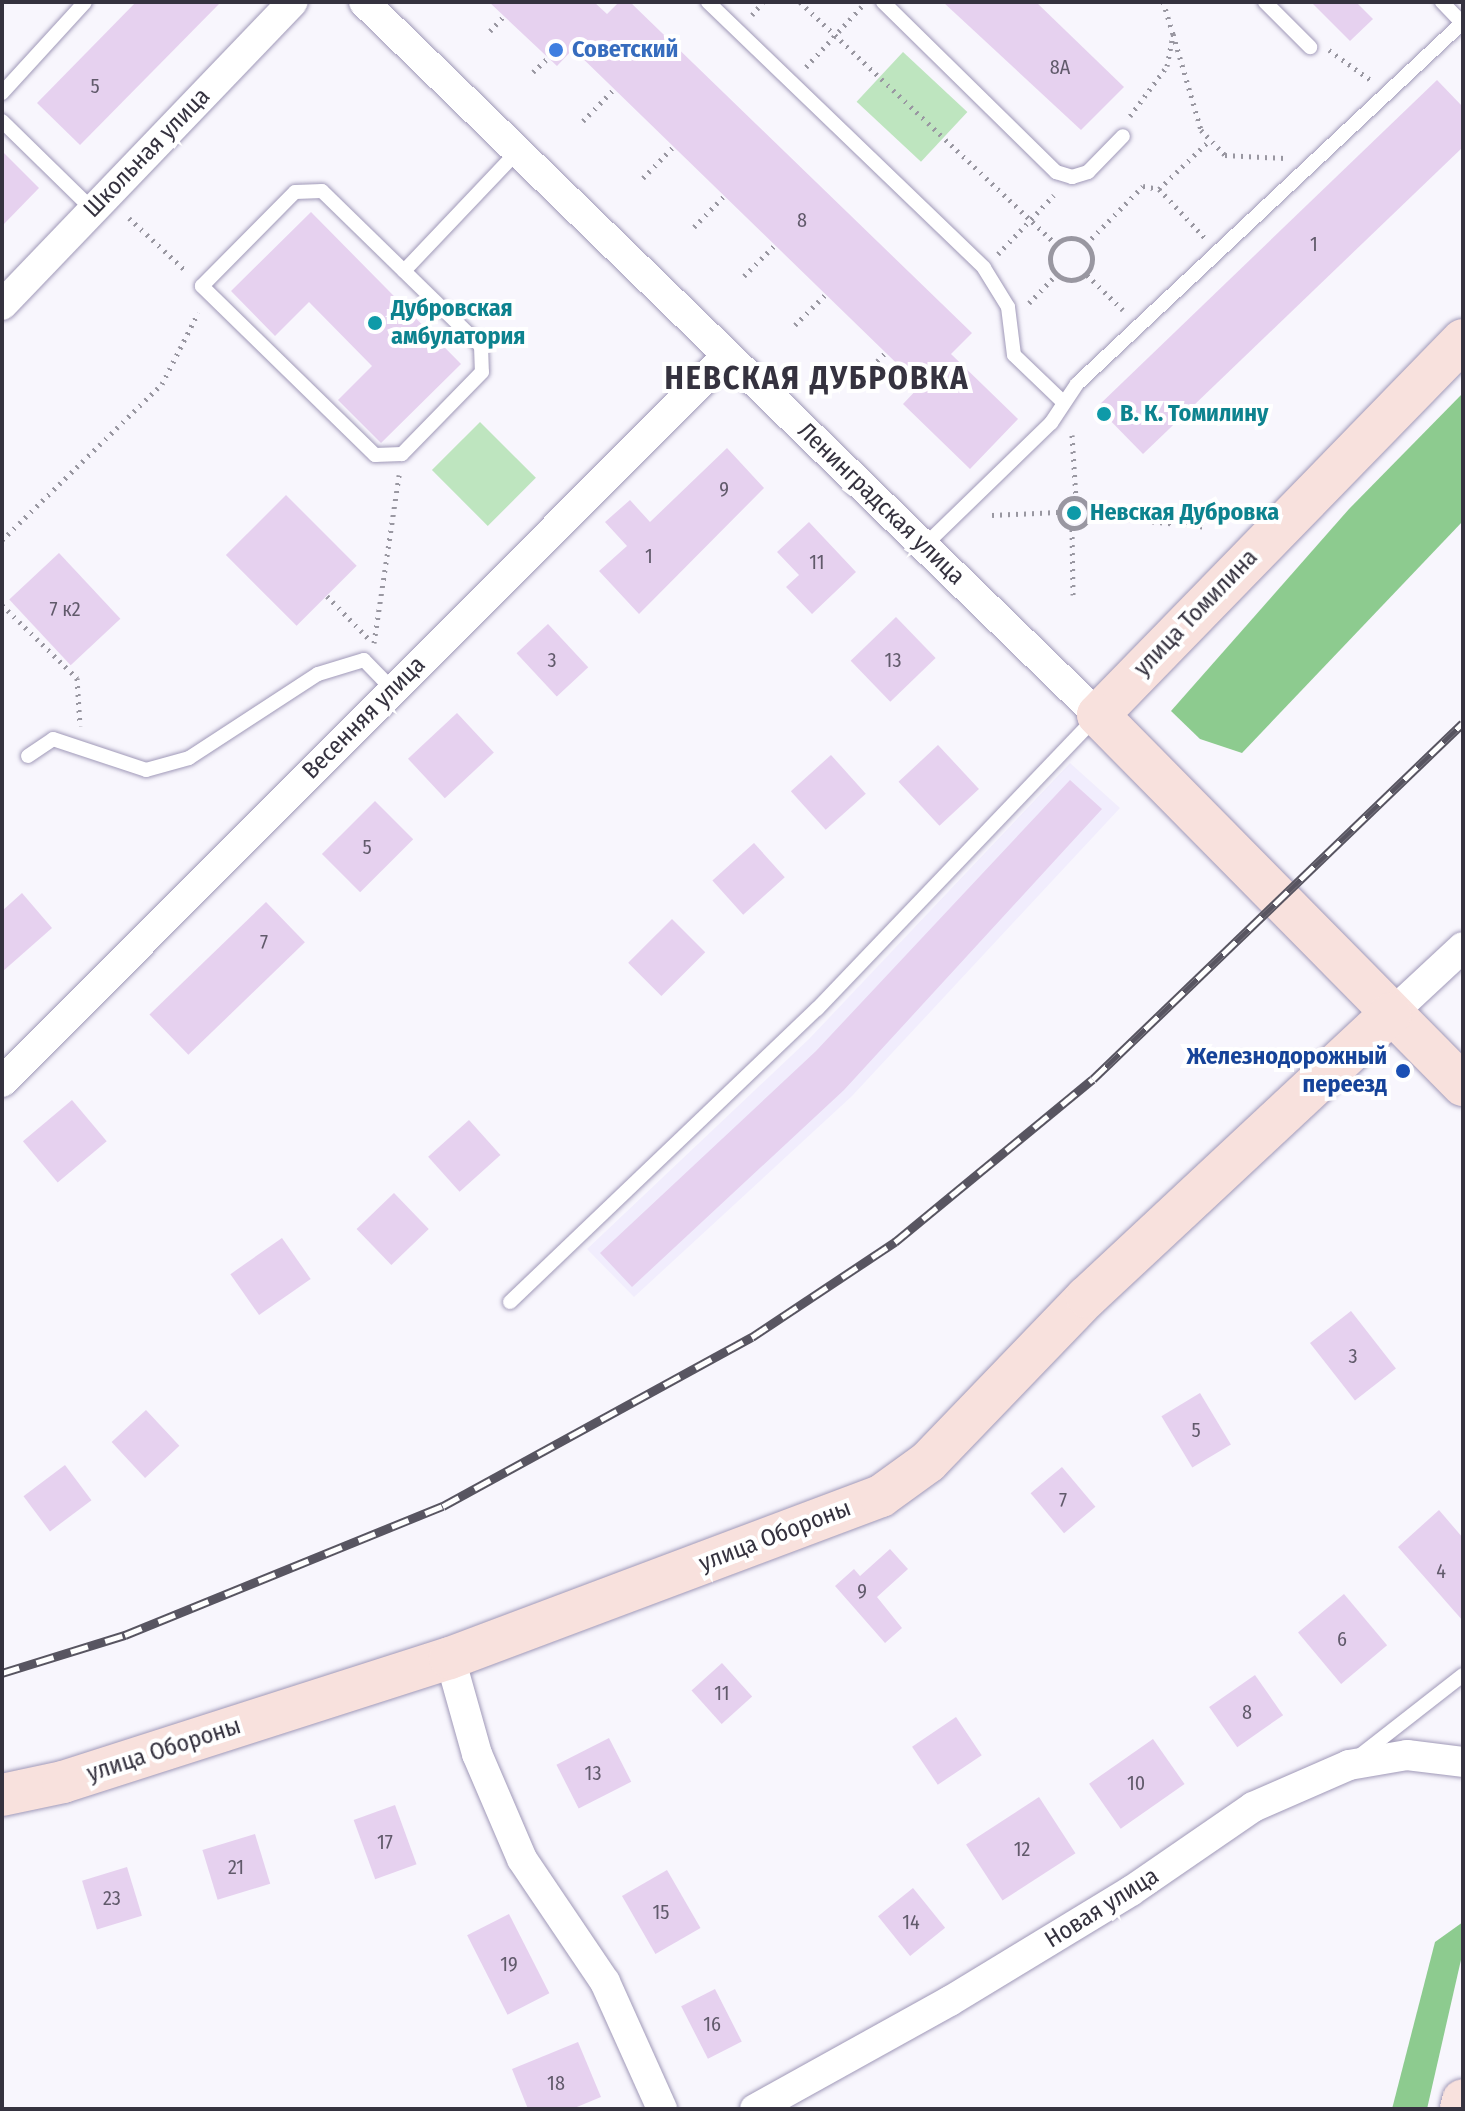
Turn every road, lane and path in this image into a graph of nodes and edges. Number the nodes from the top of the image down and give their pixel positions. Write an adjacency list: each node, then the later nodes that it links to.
1 (85, 2): 21 (lane)
2 (293, 2): 34 (street, Школьная улица)
3 (364, 2): 28 (street, Ленинградская улица)
4 (708, 2): 19 (lane)
5 (800, 2): 15 (path)
6 (866, 2): 15 (path)
7 (883, 2): 30 (lane)
8 (1163, 2): 14 (path)
9 (1265, 2): 16 (lane)
10 (1442, 2): 12 (lane)
11 (504, 16): 13 (path)
12 (1463, 24): 22 (lane)
13 (490, 31)
14 (1173, 34): 25 (path); 26 (path)
15 (835, 35): 19 (path); 35 (path)
16 (1310, 47): 22 (path)
17 (548, 58): 18 (path)
18 (533, 72)
19 (792, 82): 41 (lane)
20 (614, 89): 24 (path)
21 (2, 93)
22 (1387, 94): 29 (lane)
23 (2, 121): 34 (lane)
24 (583, 121)
25 (1123, 136): 30 (lane)
26 (1210, 140): 29 (path); 32 (path)
27 (674, 146): 31 (path)
28 (518, 151): 42 (lane); 54 (street, Ленинградская улица)
29 (1318, 159): 40 (lane)
30 (1072, 177): 35 (path)
31 (643, 178)
32 (1159, 189): 38 (path); 40 (path)
33 (724, 196): 36 (path)
34 (93, 210): 46 (path); 48 (street, Школьная улица)
35 (1031, 219): 37 (path); 41 (path)
36 (694, 227)
37 (1056, 244): 38 (path); 43 (path)
38 (1086, 244): 44 (path)
39 (775, 245): 45 (path)
40 (1218, 252): 51 (lane)
41 (984, 268): 49 (lane)
42 (404, 271): 46 (lane); 57 (lane)
43 (1056, 275): 44 (path); 49 (path)
44 (1087, 275): 51 (path)
45 (744, 276)
46 (202, 286): 57 (lane); 64 (path)
47 (826, 294): 50 (path)
48 (2, 305)
49 (1010, 323): 56 (lane)
50 (795, 325)
51 (1139, 326): 56 (lane)
52 (1463, 340): 70 (street, улица Томилина)
53 (886, 352): 55 (path)
54 (728, 355): 65 (street, Ленинградская улица); 69 (street, Весенняя улица)
55 (855, 384)
56 (1064, 403): 58 (path); 65 (lane)
57 (402, 454): 68 (path)
58 (1076, 498): 59 (path); 61 (path)
59 (1058, 512): 60 (path); 63 (path)
60 (990, 515)
61 (1089, 515): 62 (path); 63 (path)
62 (1207, 527)
63 (1072, 529): 66 (path)
64 (2, 540)
65 (924, 546): 70 (street, Ленинградская улица)
66 (1073, 595)
67 (2, 605): 71 (path)
68 (374, 644)
69 (393, 690): 71 (lane); 75 (street, Весенняя улица)
70 (1098, 715): 74 (street, Ленинградская улица); 77 (lane)
71 (84, 750): 72 (lane)
72 (28, 756)
73 (1463, 947): 74 (street)
74 (1391, 1014): 76 (street); 78 (street, улица Обороны)
75 (2, 1082)
76 (1463, 1085)
77 (510, 1302)
78 (450, 1658): 82 (street, улица Обороны); 84 (street)
79 (1463, 1675): 81 (lane)
80 (1463, 1762): 81 (street, Новая улица)
81 (1349, 1765): 85 (street, Новая улица)
82 (2, 1795)
83 (1463, 2100): 86 (street)
84 (662, 2109)
85 (755, 2109)
86 (1461, 2109)

